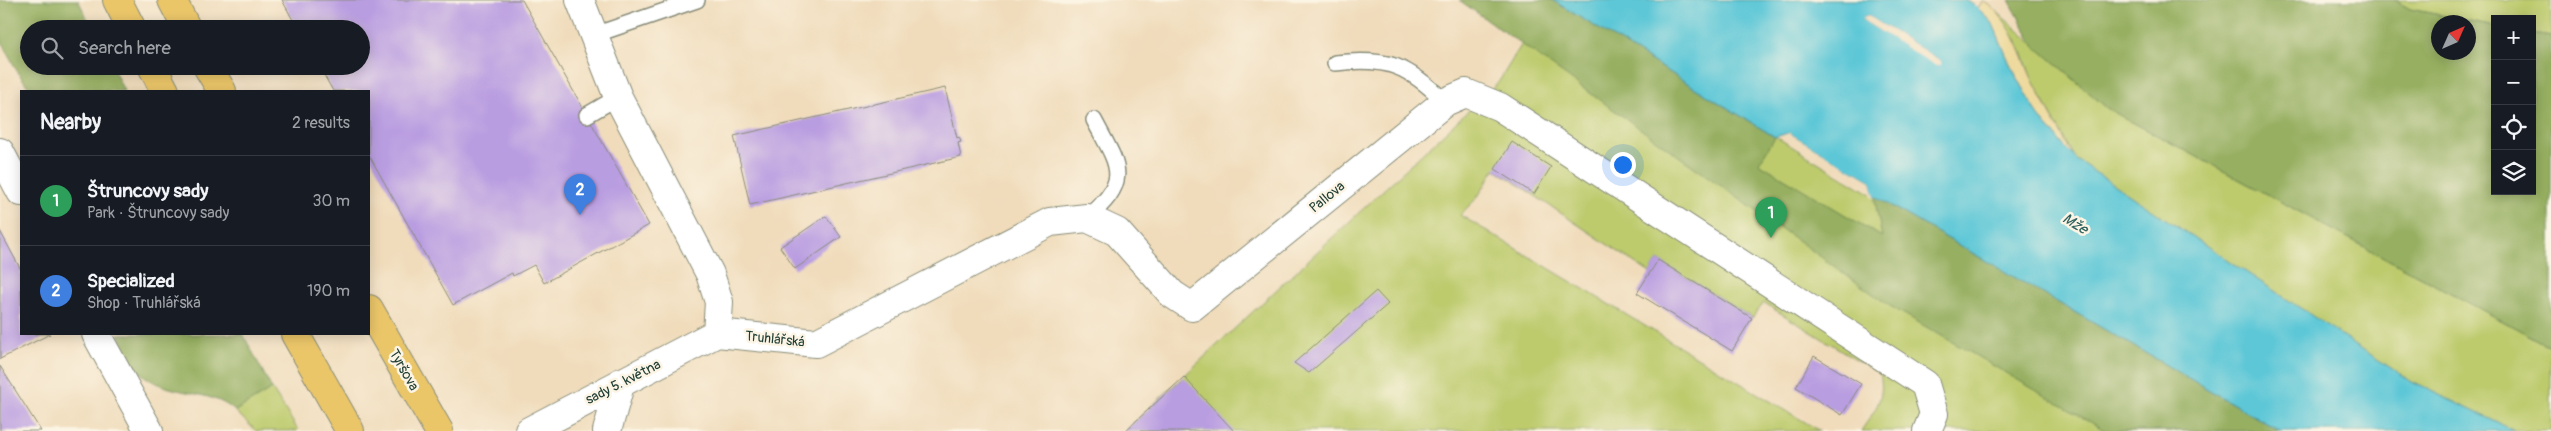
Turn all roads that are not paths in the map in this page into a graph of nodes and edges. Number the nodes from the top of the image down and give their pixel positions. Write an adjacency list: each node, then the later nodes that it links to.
1 (117, 0): 5 (main road)
2 (172, 0): 6 (main road)
3 (580, 0): 7 (street)
4 (697, 0): 7 (lane)
5 (127, 20)
6 (182, 20)
7 (594, 35): 13 (street)
8 (1335, 62): 14 (lane)
9 (157, 75): 11 (main road)
10 (212, 75): 12 (main road)
11 (164, 90)
12 (221, 90)
13 (618, 97): 15 (lane); 21 (street)
14 (1456, 98): 19 (street, Pallova); 30 (street)
15 (587, 116)
16 (1094, 120): 19 (lane)
17 (0, 152): 18 (street)
18 (20, 190)
19 (1088, 218): 21 (street, Truhlářská)
20 (370, 311): 27 (main road, Tyršova)
21 (717, 333): 24 (street, sady 5. května)
22 (97, 335): 25 (street)
23 (296, 335): 26 (main road)
24 (621, 382): 28 (street, sady 5. května); 29 (street)
25 (149, 431)
26 (350, 431)
27 (439, 431)
28 (529, 431)
29 (607, 431)
30 (1927, 431)

